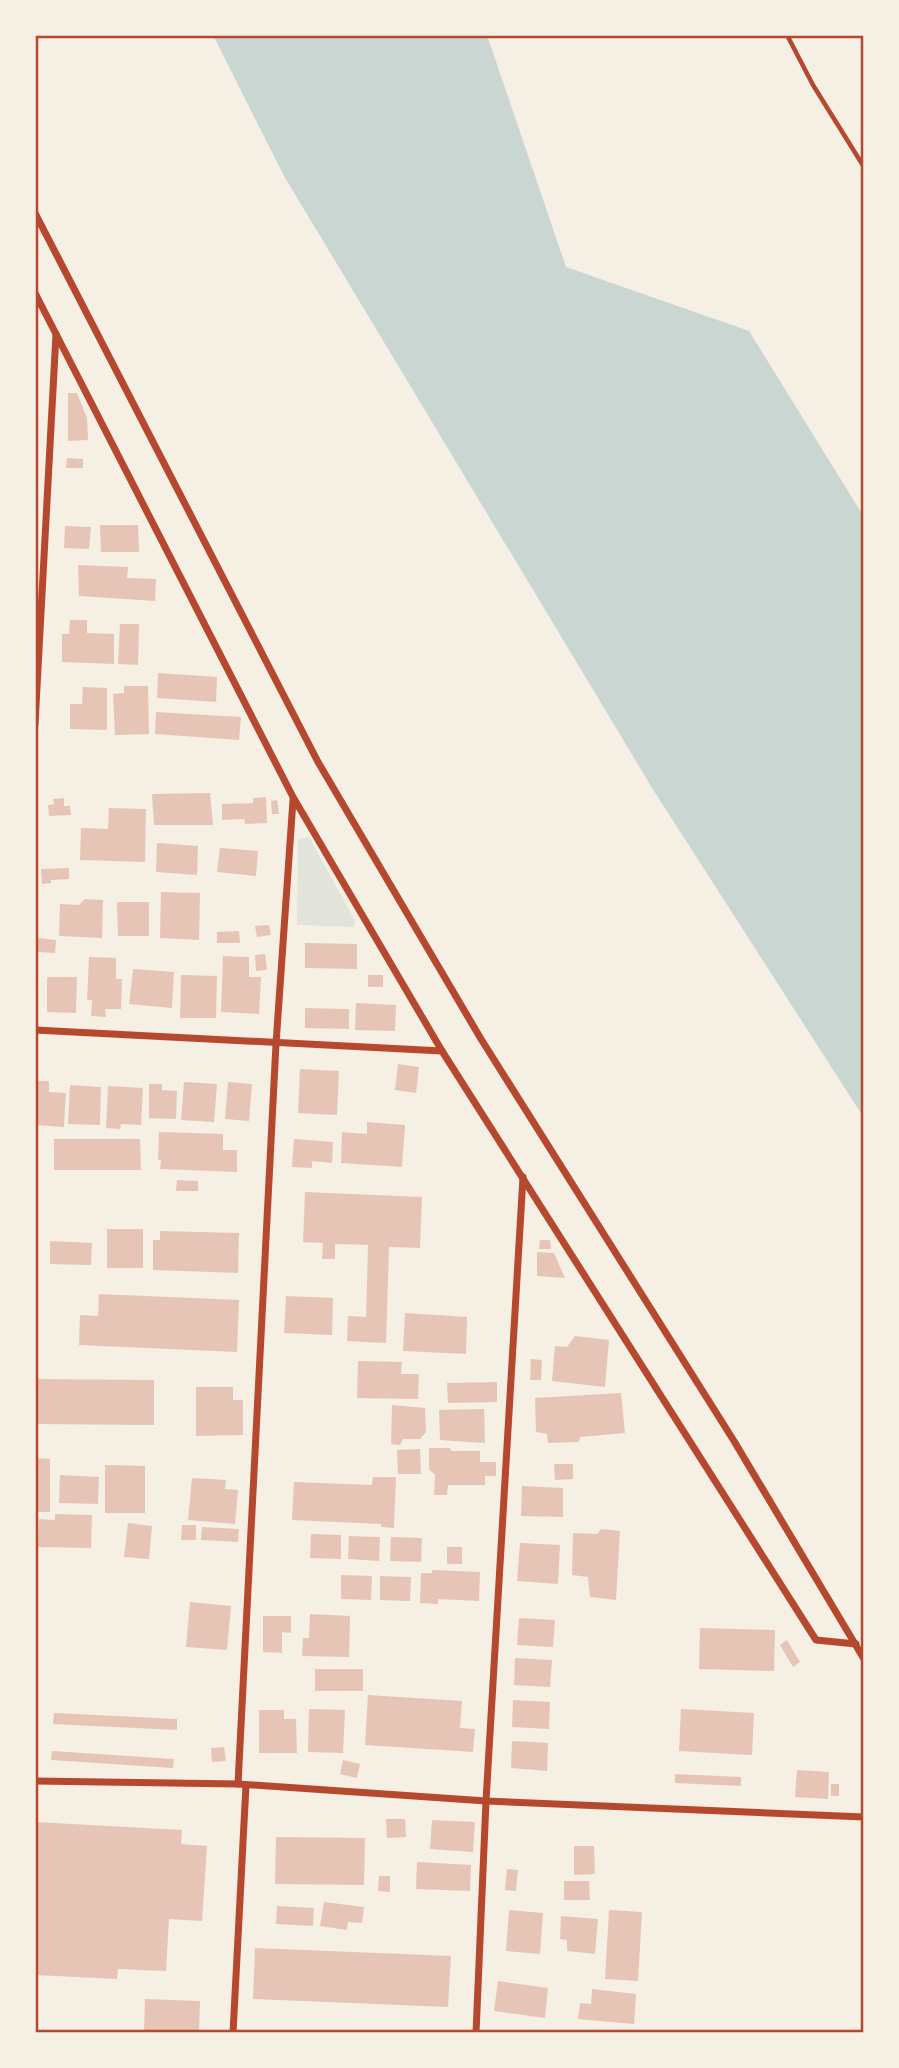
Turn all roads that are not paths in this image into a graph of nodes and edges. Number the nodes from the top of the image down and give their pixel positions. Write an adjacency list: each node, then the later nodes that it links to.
1 (35, 213): 10 (street)
2 (35, 293): 3 (street)
3 (56, 333): 4 (street); 5 (street)
4 (35, 724)
5 (293, 797): 7 (street); 8 (street)
6 (35, 1031): 7 (street)
7 (276, 1044): 8 (street); 13 (street)
8 (442, 1051): 9 (street)
9 (523, 1177): 10 (street); 14 (street)
10 (856, 1644): 11 (street)
11 (864, 1659)
12 (35, 1781): 13 (street)
13 (242, 1785): 14 (street); 16 (street)
14 (486, 1801): 15 (street); 17 (street)
15 (864, 1817)
16 (233, 2033)
17 (476, 2033)

